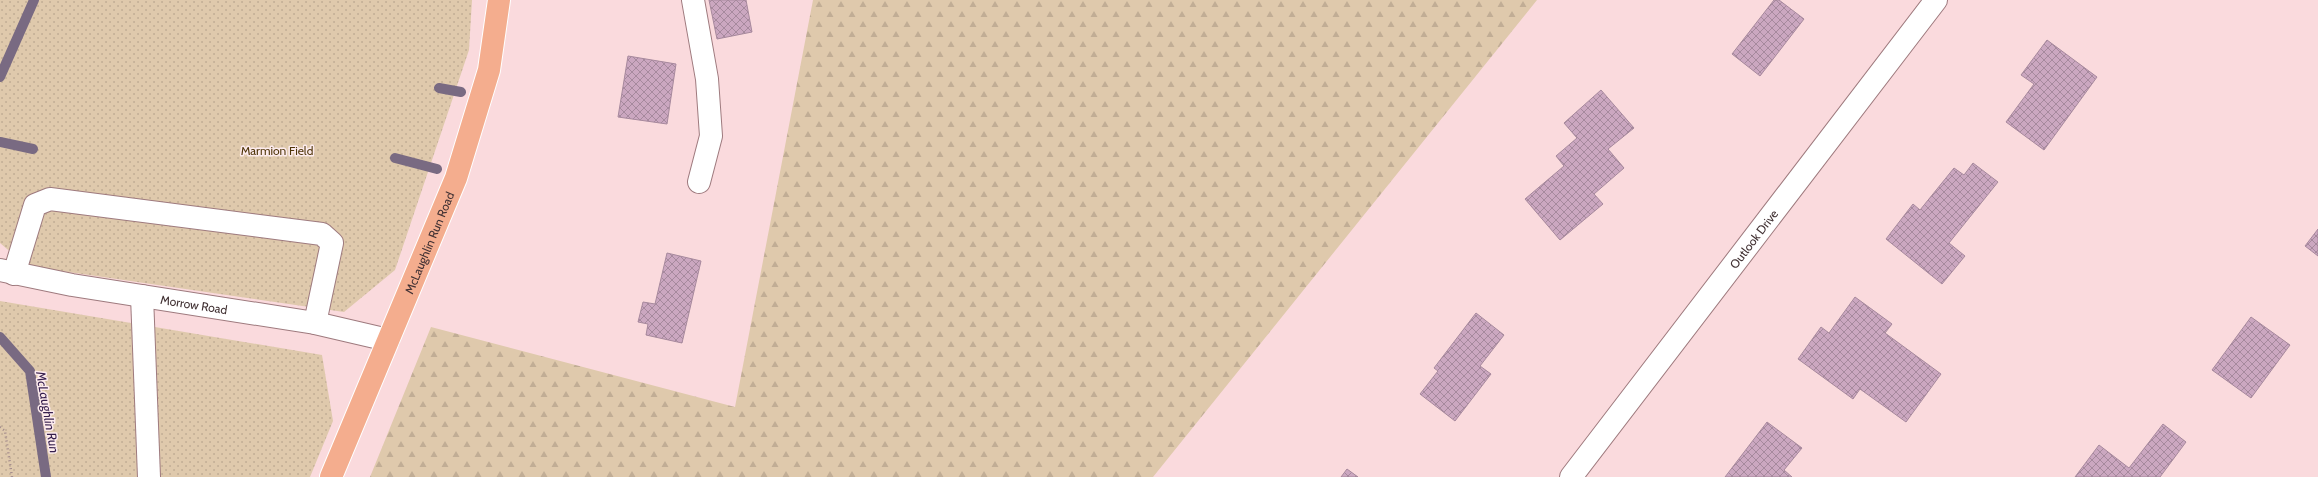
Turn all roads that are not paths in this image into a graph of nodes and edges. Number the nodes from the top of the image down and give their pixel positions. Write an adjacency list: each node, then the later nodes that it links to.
1 (499, 0): 8 (main road, McLaughlin Run Road)
2 (693, 0): 4 (street)
3 (1936, 0): 11 (street, Outlook Drive)
4 (699, 182)
5 (7, 272): 6 (street, Morrow Road); 7 (street)
6 (142, 296): 7 (street, Morrow Road); 9 (street)
7 (315, 323): 8 (street, Morrow Road)
8 (388, 340): 10 (main road, McLaughlin Run Road)
9 (148, 477)
10 (331, 477)
11 (1570, 477)

